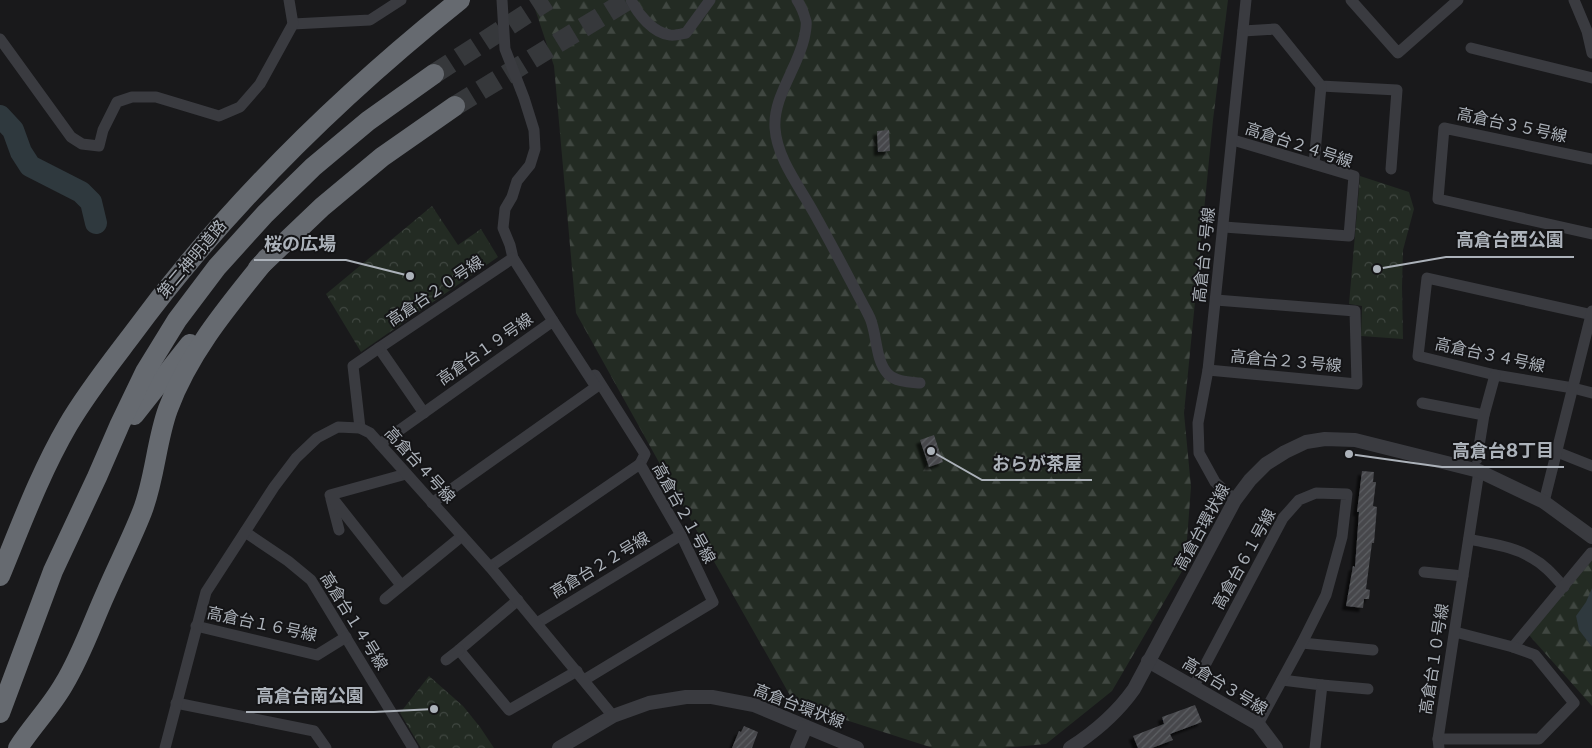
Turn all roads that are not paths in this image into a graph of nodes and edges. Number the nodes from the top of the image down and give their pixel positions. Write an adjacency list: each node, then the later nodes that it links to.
1 (289, 0): 12 (street)
2 (401, 0): 12 (street)
3 (460, 0): 66 (highway, 第二神明道路)
4 (502, 0): 29 (street)
5 (631, 0): 6 (street)
6 (710, 0)
7 (797, 0): 39 (street)
8 (1246, 0): 14 (street, 高倉台５号線)
9 (1351, 0): 10 (street)
10 (1458, 0)
11 (1574, 0): 13 (street)
12 (293, 24): 15 (street)
13 (1589, 30): 17 (street)
14 (1243, 31): 20 (street); 22 (street, 高倉台５号線)
15 (0, 39)
16 (1471, 48): 19 (street)
17 (1592, 54)
18 (434, 74): 52 (highway, 第二神明道路)
19 (1592, 78)
20 (1321, 86): 24 (street); 25 (street)
21 (455, 106): 28 (highway, 第二神明道路)
22 (1232, 140): 24 (street, 高倉台２４号線); 26 (street, 高倉台５号線)
23 (1592, 158): 27 (street, 高倉台３５号線)
24 (1314, 164): 26 (street, 高倉台２４号線)
25 (1391, 169)
26 (1224, 227): 30 (street, 高倉台５号線)
27 (1592, 234)
28 (267, 258): 52 (highway, 第二神明道路); 93 (highway)
29 (513, 258): 32 (street); 33 (street, 高倉台２０号線)
30 (1216, 300): 37 (street, 高倉台５号線); 37 (street, 高倉台２３号線)
31 (1592, 314): 34 (street, 高倉台３４号線); 40 (street)
32 (553, 321): 36 (street, 高倉台１９号線); 43 (street, 高倉台１９号線)
33 (379, 348): 43 (street, 高倉台２０号線); 45 (street)
34 (1418, 356): 35 (street); 38 (street, 高倉台３４号線)
35 (1408, 363)
36 (582, 366): 48 (street); 55 (street, 高倉台１９号線)
37 (1208, 370): 54 (street, 高倉台５号線)
38 (1495, 376): 40 (street, 高倉台３４号線); 44 (street, 高倉台１０号線)
39 (920, 383)
40 (1573, 388): 41 (street, 高倉台３４号線); 47 (street)
41 (1592, 393)
42 (1422, 403): 44 (street)
43 (424, 413): 46 (street, 高倉台１９号線)
44 (1484, 415): 49 (street, 高倉台１０号線)
45 (360, 428): 46 (street, 高倉台４号線); 58 (street, 高倉台４号線)
46 (380, 444): 51 (street, 高倉台４号線)
47 (1557, 452): 50 (street); 56 (street)
48 (640, 464): 59 (street, 高倉台２１号線); 64 (street, 高倉台２１号線)
49 (1478, 465): 54 (street, 高倉台環状線); 56 (street, 高倉台環状線); 62 (street, 高倉台１０号線)
50 (1592, 466)
51 (406, 474): 53 (street); 55 (street, 高倉台４号線)
52 (97, 477): 88 (highway, 第二神明道路)
53 (330, 495): 57 (street); 68 (street)
54 (1235, 500): 81 (street, 高倉台環状線)
55 (432, 502): 60 (street, 高倉台４号線)
56 (1544, 502): 61 (street, 高倉台環状線)
57 (339, 530)
58 (245, 532): 73 (street, 高倉台４号線); 75 (street, 高倉台１４号線)
59 (681, 535): 72 (street, 高倉台２２号線); 82 (street, 高倉台２１号線)
60 (462, 536): 64 (street, 高倉台４号線); 68 (street)
61 (1592, 537)
62 (1469, 539): 67 (street, 高倉台１０号線); 69 (street)
63 (1591, 553): 69 (street)
64 (490, 567): 71 (street, 高倉台４号線)
65 (1424, 572): 67 (street)
66 (0, 576)
67 (1463, 576): 74 (street, 高倉台１０号線)
68 (401, 586): 70 (street)
69 (1564, 587): 77 (street)
70 (385, 599)
71 (518, 600): 72 (street, 高倉台４号線); 78 (street)
72 (537, 623): 82 (street, 高倉台４号線)
73 (196, 626): 75 (street, 高倉台１６号線); 87 (street, 高倉台４号線)
74 (1454, 632): 77 (street); 92 (street, 高倉台１０号線)
75 (346, 638): 96 (street, 高倉台１４号線)
76 (1302, 643): 79 (street); 83 (street, 高倉台６１号線); 85 (street, 高倉台６１号線)
77 (1513, 647): 92 (street)
78 (459, 650): 80 (street); 82 (street)
79 (1373, 650)
80 (446, 660)
81 (1148, 661): 85 (street, 高倉台３号線); 100 (street, 高倉台環状線)
82 (580, 675): 89 (street, 高倉台４号線)
83 (1282, 680): 84 (street); 90 (street, 高倉台６１号線)
84 (1322, 685): 86 (street); 102 (street)
85 (1194, 686): 90 (street, 高倉台３号線)
86 (1368, 689)
87 (176, 703): 94 (street, 高倉台４号線); 95 (street)
88 (0, 713)
89 (613, 716): 91 (street, 高倉台環状線); 97 (street, 高倉台環状線)
90 (1258, 724): 101 (street, 高倉台３号線)
91 (806, 727): 98 (street); 99 (street, 高倉台環状線)
92 (1439, 743)
93 (18, 748)
94 (165, 748)
95 (326, 748)
96 (413, 748)
97 (559, 748)
98 (797, 748)
99 (857, 748)
100 (1070, 748)
101 (1276, 748)
102 (1316, 748)

